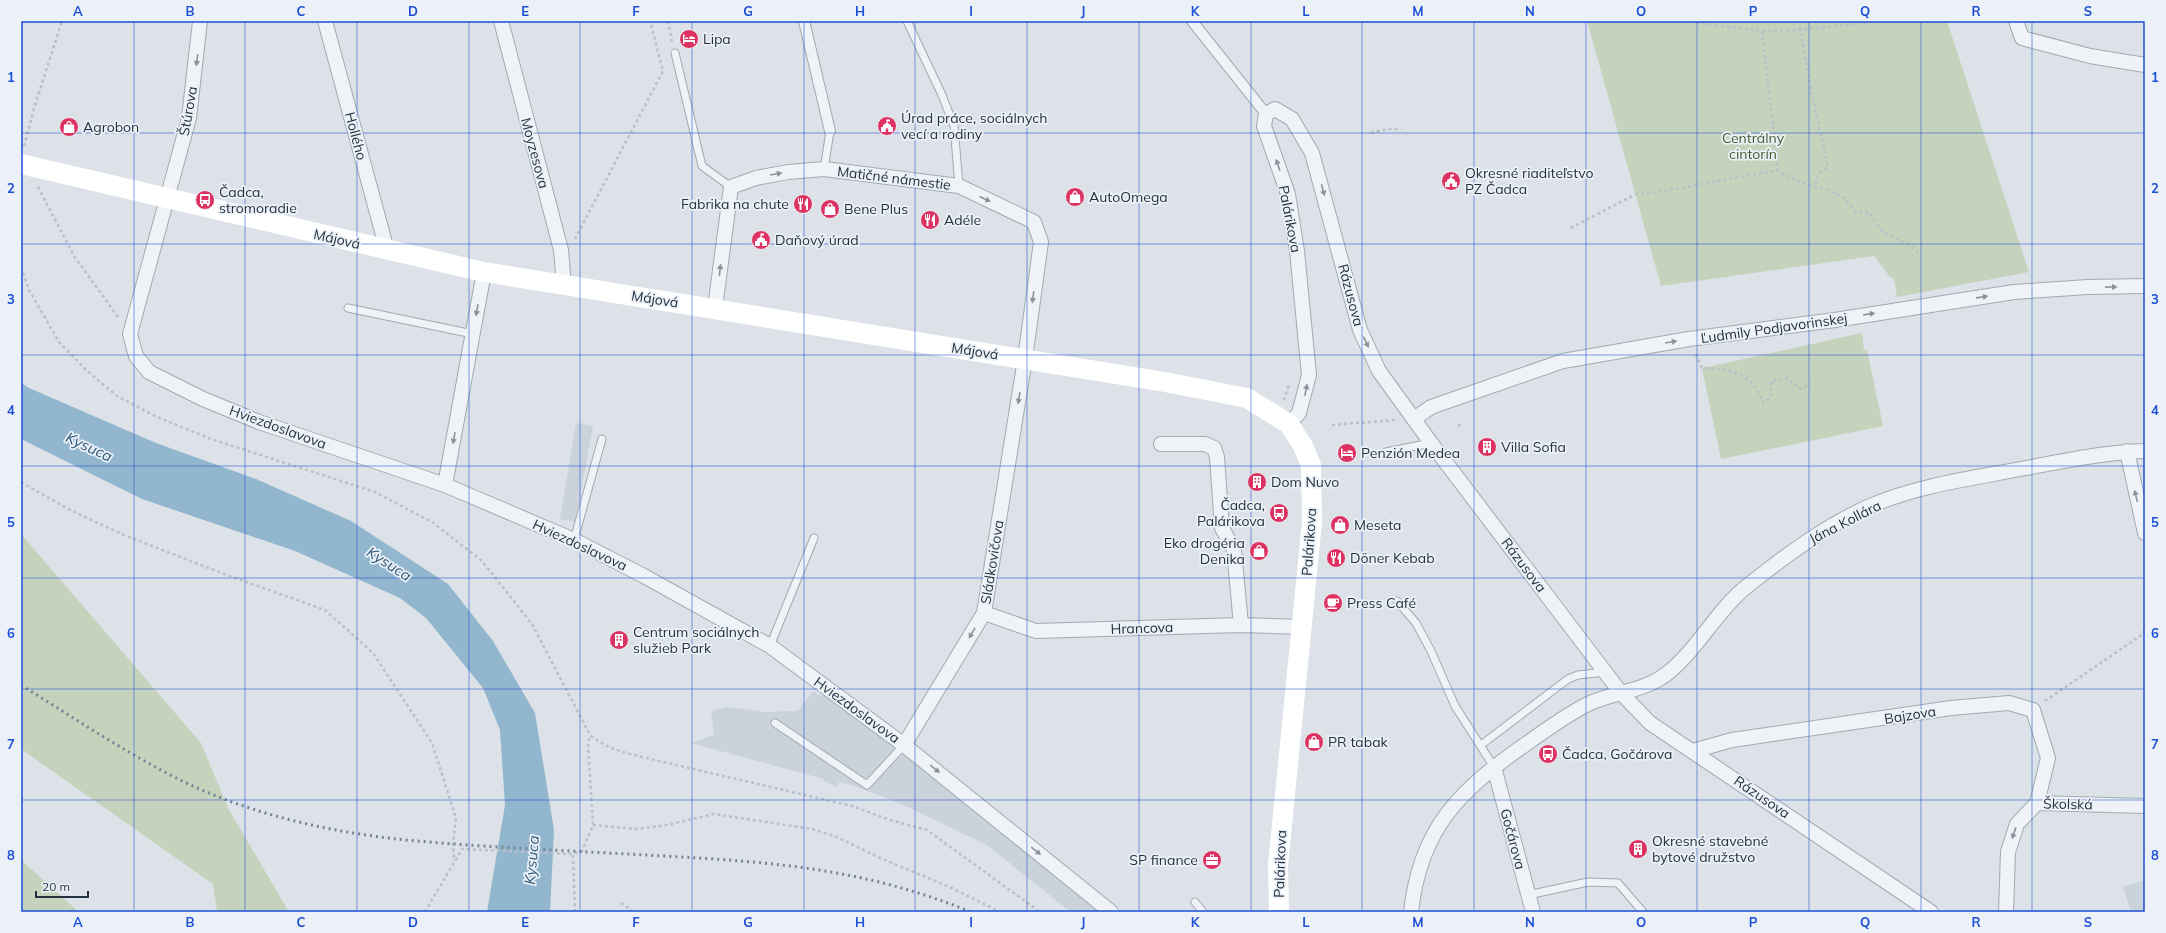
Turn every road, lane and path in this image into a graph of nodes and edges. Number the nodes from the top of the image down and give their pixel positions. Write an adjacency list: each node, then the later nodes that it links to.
1 (62, 21): 22 (path)
2 (200, 21): 29 (street, Štúrova, one-way to 29)
3 (325, 21): 32 (street, Hollého)
4 (501, 21): 36 (street, Moyzesova)
5 (650, 21): 31 (path)
6 (668, 21): 16 (path)
7 (804, 21): 20 (street)
8 (907, 21): 26 (lane)
9 (1192, 21): 18 (street)
10 (1679, 21): 15 (path)
11 (1799, 21): 14 (path)
12 (1881, 21): 14 (path)
13 (2016, 21): 17 (street)
14 (1801, 30): 15 (path); 28 (path)
15 (1762, 31): 24 (path)
16 (675, 52): 27 (lane)
17 (2145, 64)
18 (1266, 114): 45 (street, Rázusova, one-way to 45); 46 (street, Palárikova, one-way to 18)
19 (1402, 129): 21 (path)
20 (830, 131): 23 (lane)
21 (1371, 133)
22 (22, 157): 29 (main road, Májová)
23 (824, 170): 26 (street, Matičné námestie); 27 (street, Matičné námestie, one-way to 23)
24 (1778, 170): 28 (path); 30 (path)
25 (36, 183): 40 (path)
26 (959, 186): 43 (street, Matičné námestie, one-way to 43)
27 (731, 187): 39 (street, one-way to 27)
28 (1814, 187): 33 (path)
29 (167, 199): 32 (main road, Májová); 40 (street)
30 (1571, 228)
31 (575, 240)
32 (387, 250): 35 (main road, Májová)
33 (1920, 255)
34 (21, 267): 71 (path)
35 (484, 272): 36 (main road, Májová); 41 (street, one-way to 41)
36 (564, 285): 39 (main road, Májová)
37 (2145, 286): 42 (street, Ľudmily Podjavorinskej, one-way to 37)
38 (348, 308): 41 (lane)
39 (715, 308): 43 (main road, Májová)
40 (130, 334): 57 (street, Hviezdoslavova)
41 (473, 334): 57 (street, one-way to 57)
42 (1689, 339): 44 (path); 45 (street, Ľudmily Podjavorinskej, one-way to 42)
43 (1025, 359): 46 (main road, Májová); 62 (street, Sládkovičova, one-way to 62)
44 (1811, 384)
45 (1414, 419): 47 (path); 51 (street, Rázusova)
46 (1289, 424): 64 (main road, Palárikova)
47 (1332, 424)
48 (1458, 425): 49 (path)
49 (1463, 426)
50 (602, 439): 60 (lane)
51 (1431, 442): 55 (lane); 67 (street, Rázusova)
52 (1161, 444): 63 (street)
53 (2127, 451): 54 (street, Jána Kollára); 58 (street, one-way to 53); 68 (street, Jána Kollára)
54 (2145, 451)
55 (1386, 452)
56 (21, 482): 80 (path)
57 (445, 485): 60 (street, Hviezdoslavova)
58 (2145, 534)
59 (814, 538): 66 (lane)
60 (574, 540): 66 (street, Hviezdoslavova)
61 (1397, 601): 73 (lane)
62 (984, 613): 63 (street, Hrancova); 72 (street, Sládkovičova, one-way to 72)
63 (1241, 625): 64 (street, Hrancova)
64 (1302, 628): 91 (main road, Palárikova)
65 (2145, 628): 69 (path)
66 (770, 646): 72 (street, Hviezdoslavova)
67 (1605, 672): 68 (street, Rázusova); 73 (lane)
68 (1620, 693): 74 (street, Rázusova); 75 (street, Jána Kollára)
69 (2033, 710): 74 (street, Bajzova); 76 (street)
70 (775, 723): 72 (lane)
71 (590, 735): 78 (path); 88 (path)
72 (904, 745): 89 (street, Hviezdoslavova, one-way to 89)
73 (1481, 745): 75 (lane)
74 (1693, 751): 95 (street, Rázusova)
75 (1494, 767): 81 (street, Gočárova); 92 (street, Jána Kollára)
76 (2037, 802): 77 (street, Školská); 96 (street, Školská, one-way to 96)
77 (2145, 806)
78 (593, 826): 79 (path); 87 (path)
79 (573, 854): 80 (path); 85 (path)
80 (454, 861): 84 (path)
81 (1528, 895): 93 (street, Gočárova); 94 (lane)
82 (1195, 902): 90 (lane)
83 (621, 903): 86 (path)
84 (424, 912)
85 (575, 912)
86 (634, 912)
87 (1000, 912)
88 (1040, 912)
89 (1111, 912)
90 (1202, 912)
91 (1279, 912)
92 (1411, 912)
93 (1533, 912)
94 (1643, 912)
95 (1931, 912)
96 (2006, 912)

